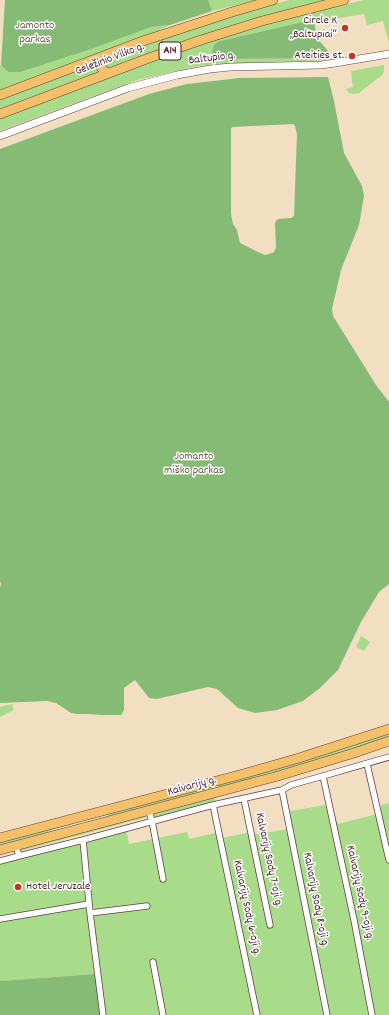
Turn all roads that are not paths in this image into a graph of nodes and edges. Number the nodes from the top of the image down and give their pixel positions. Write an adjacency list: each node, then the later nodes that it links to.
1 (273, 0): 4 (main road, Geležinio Vilko g. / A14)
2 (344, 0): 5 (main road, Geležinio Vilko g. / A14)
3 (389, 54): 8 (street, Baltupio g.)
4 (103, 57): 5 (main road); 6 (main road, Geležinio Vilko g. / A14)
5 (108, 73): 7 (main road, Geležinio Vilko g. / A14)
6 (0, 95)
7 (0, 114)
8 (0, 136)
9 (389, 729): 18 (main road, Kalvarijų g.)
10 (389, 741): 17 (main road, Kalvarijų g.)
11 (389, 757): 12 (street)
12 (367, 764): 13 (street); 26 (street)
13 (323, 776): 14 (street); 39 (street, Kalvarijų Sodų 9-oji g.)
14 (282, 790): 15 (street); 38 (street, Kalvarijų Sodų 8-oji g.)
15 (244, 799): 16 (street); 33 (street, Kalvarijų Sodų 7-oji g.)
16 (213, 805): 19 (street); 37 (street, Kalvarijų Sodų 6-oji g.)
17 (149, 810): 19 (street); 20 (main road, Kalvarijų g.)
18 (104, 811): 20 (main road); 21 (main road, Kalvarijų g.)
19 (152, 821): 22 (street); 28 (street)
20 (107, 822): 23 (main road, Kalvarijų g.)
21 (0, 838)
22 (82, 840): 25 (street); 29 (street)
23 (16, 846): 24 (main road, Kalvarijų g.); 25 (street)
24 (0, 850)
25 (19, 856): 27 (street)
26 (389, 860)
27 (0, 861)
28 (163, 879)
29 (89, 904): 31 (street); 32 (street)
30 (147, 906): 31 (street)
31 (90, 913): 35 (street)
32 (0, 919)
33 (270, 925)
34 (153, 962): 36 (street)
35 (103, 1015)
36 (163, 1015)
37 (257, 1015)
38 (327, 1015)
39 (372, 1015)

